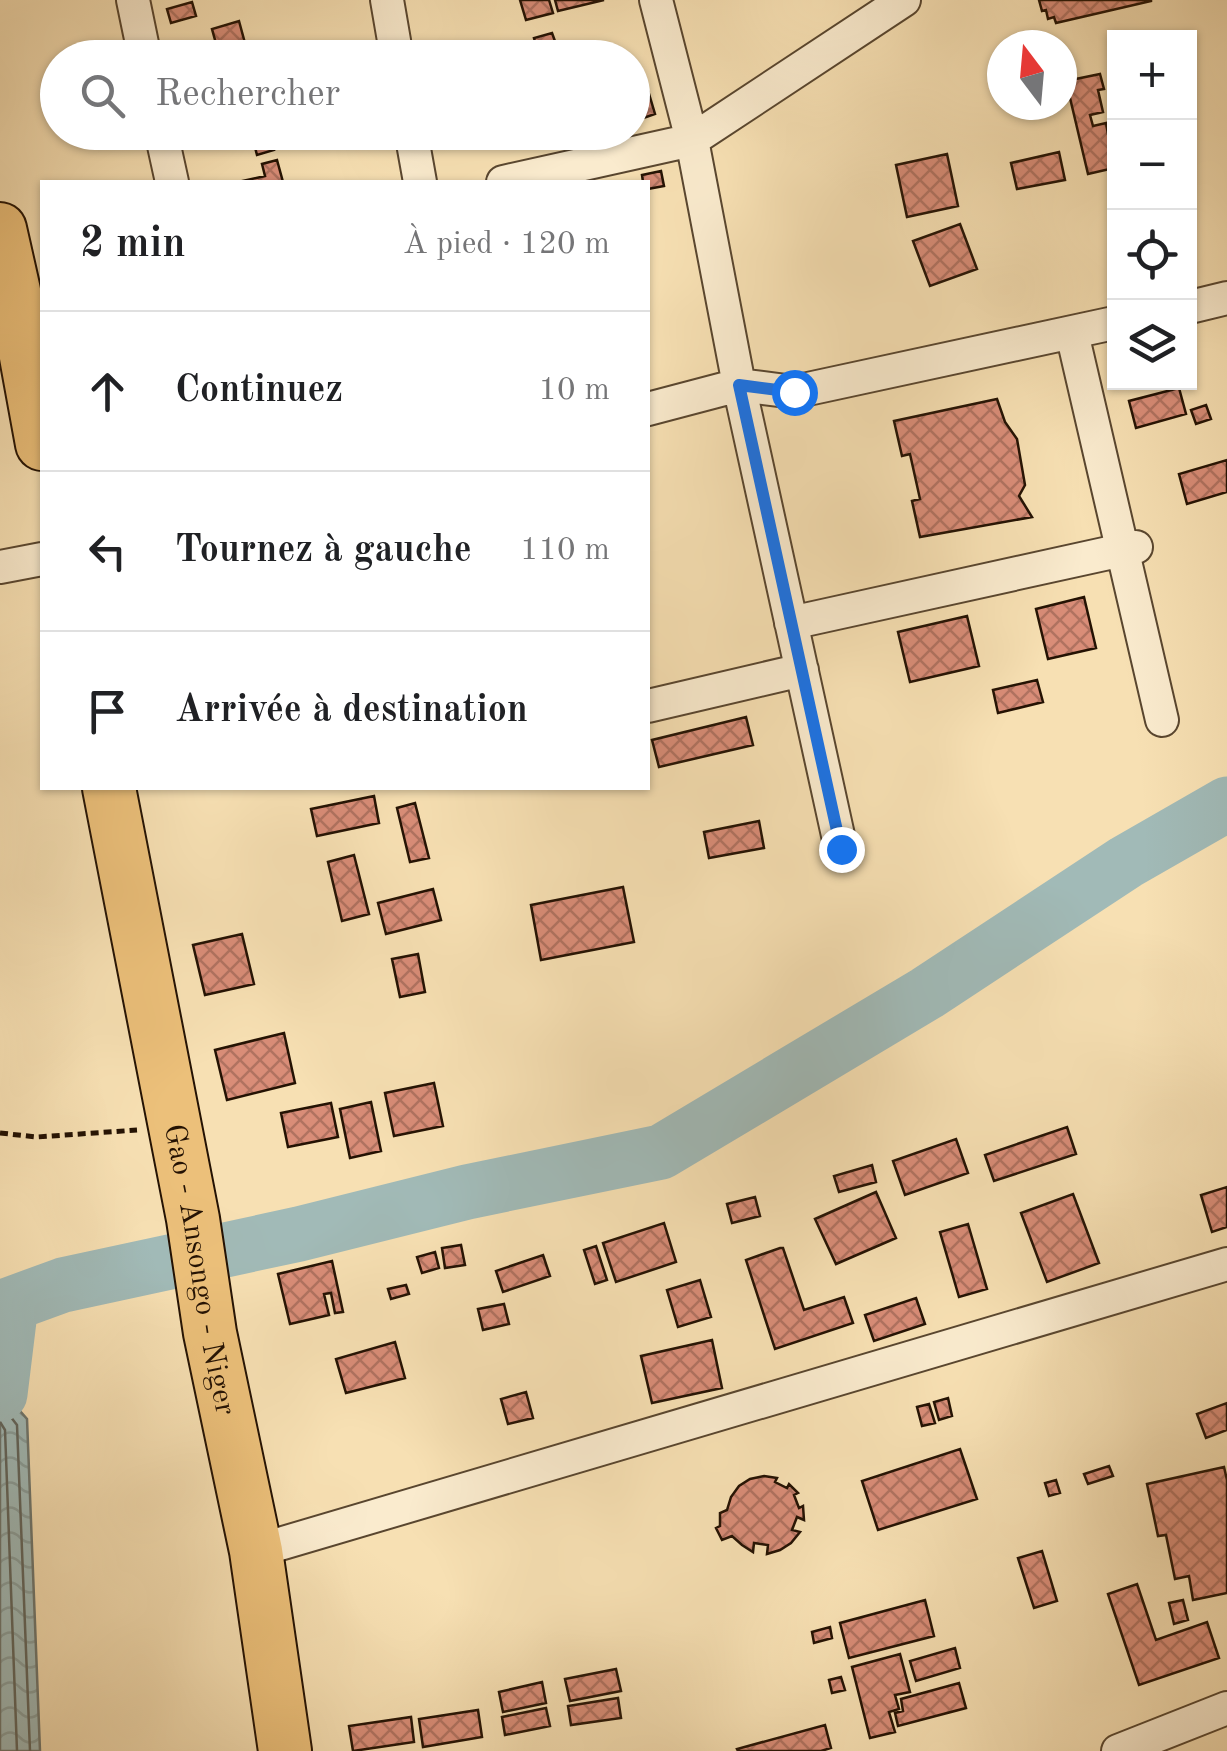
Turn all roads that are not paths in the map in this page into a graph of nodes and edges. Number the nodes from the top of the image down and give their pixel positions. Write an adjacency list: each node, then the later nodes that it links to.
1 (133, 0): 5 (street)
2 (387, 0): 6 (street)
3 (656, 0): 7 (street)
4 (904, 0): 7 (street)
5 (141, 40)
6 (394, 40)
7 (692, 140): 8 (street); 21 (street)
8 (650, 149)
9 (165, 150): 12 (street)
10 (414, 150): 13 (street)
11 (647, 150): 14 (street)
12 (172, 180)
13 (420, 180)
14 (513, 180)
15 (0, 229): 16 (main road)
16 (28, 287): 23 (main road)
17 (1227, 298): 18 (street)
18 (1197, 304)
19 (1107, 324): 20 (street)
20 (1072, 332): 21 (street); 24 (street)
21 (739, 385): 22 (street); 27 (street)
22 (650, 408)
23 (40, 422)
24 (1129, 549): 27 (street); 30 (street)
25 (40, 558): 26 (street)
26 (0, 567)
27 (791, 623): 28 (street)
28 (802, 670): 29 (street); 32 (street)
29 (650, 706)
30 (1162, 720)
31 (108, 790): 34 (main road, Gao - Ansongo - Niger)
32 (841, 849)
33 (1227, 1264): 34 (street)
34 (256, 1552): 36 (main road, Gao - Ansongo - Niger)
35 (1227, 1708): 37 (street)
36 (285, 1751)
37 (1118, 1751)

